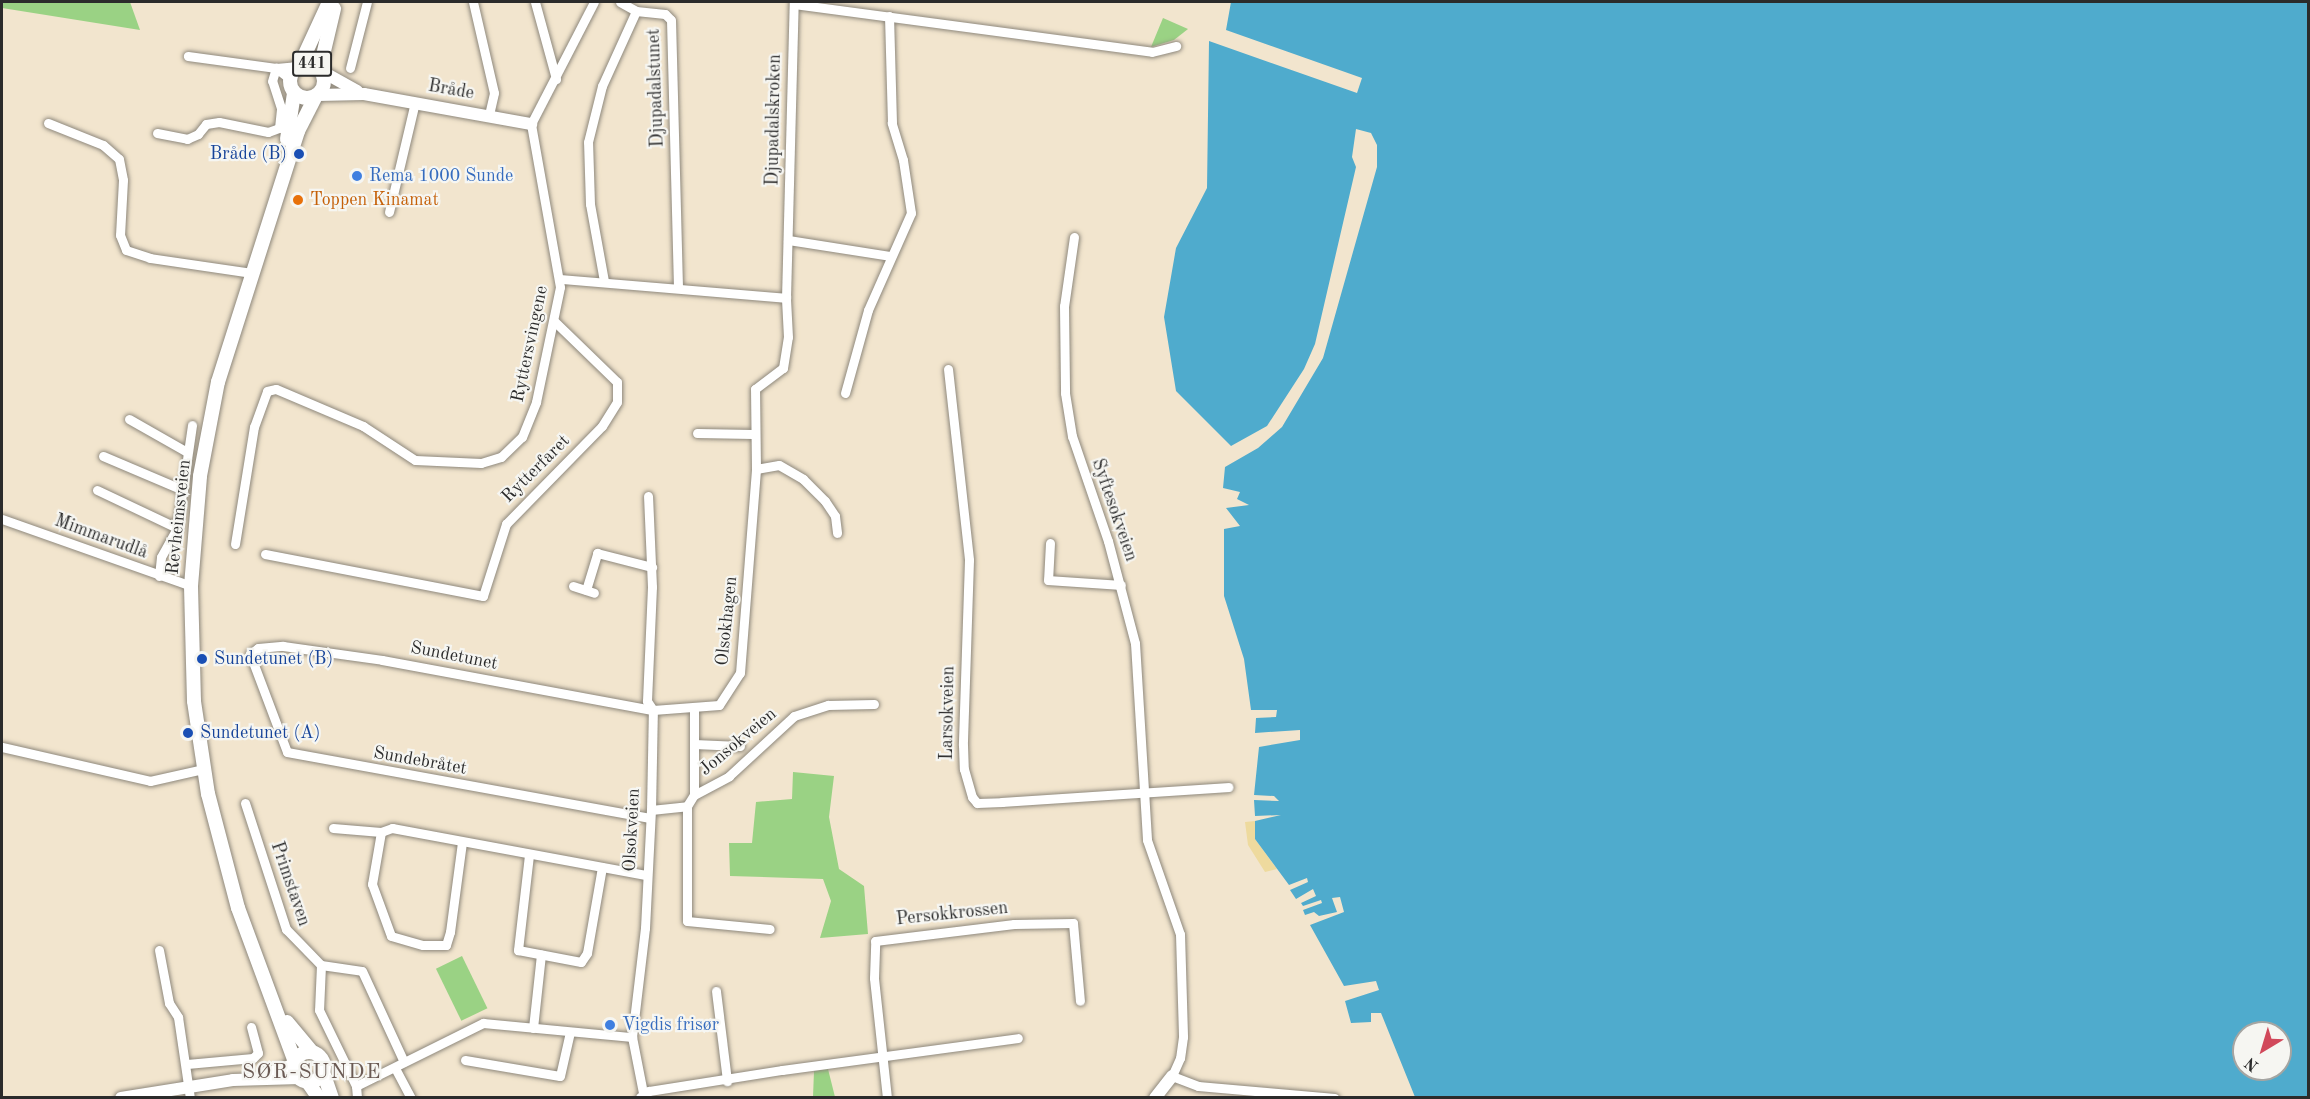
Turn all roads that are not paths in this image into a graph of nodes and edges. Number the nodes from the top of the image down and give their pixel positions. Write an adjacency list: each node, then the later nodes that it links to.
1 (328, 2): 14 (main road, 441)
2 (336, 2): 17 (main road, 441)
3 (367, 2): 16 (street)
4 (473, 2): 23 (street)
5 (535, 2): 18 (street)
6 (594, 2): 18 (street)
7 (620, 2): 10 (street, Djupadalstunet)
8 (794, 3): 9 (street); 29 (street, Djupadalskroken)
9 (844, 5): 11 (street)
10 (636, 11): 33 (street, Djupadalstunet); 34 (street, Djupadalstunet)
11 (889, 16): 12 (street); 30 (street)
12 (1176, 46)
13 (188, 56): 15 (street)
14 (299, 65): 15 (street); 17 (main road, 441); 19 (main road, 441)
15 (276, 68): 19 (street); 26 (street)
16 (350, 68)
17 (321, 70): 20 (street, Bråde); 21 (main road, 441)
18 (556, 78): 25 (street)
19 (292, 86): 21 (main road, 441); 31 (main road, Revheimsveien / 441)
20 (364, 94): 21 (street, Bråde); 22 (street, Bråde)
21 (317, 95): 31 (main road, Revheimsveien / 441)
22 (415, 102): 23 (street, Bråde); 27 (street)
23 (489, 116): 25 (street, Bråde)
24 (48, 123): 31 (street)
25 (531, 124): 32 (street, Ryttersvingene)
26 (157, 133)
27 (389, 212)
28 (1074, 237): 58 (street, Syftesokveien)
29 (788, 240): 30 (street); 35 (street, Djupadalskroken)
30 (890, 256): 38 (street)
31 (252, 268): 59 (main road, Revheimsveien / 441)
32 (561, 279): 33 (street); 36 (street, Ryttersvingene)
33 (604, 281): 34 (street)
34 (678, 288): 35 (street)
35 (786, 298): 39 (street, Djupadalskroken)
36 (554, 321): 54 (street, Ryttersvingene); 55 (street, Rytterfaret)
37 (948, 369): 70 (street, Larsokveien)
38 (845, 393)
39 (753, 402): 43 (street, Olsokhagen)
40 (129, 419): 44 (street)
41 (192, 424): 44 (street, Revheimsveien)
42 (697, 433): 43 (street)
43 (753, 434): 46 (street, Olsokhagen)
44 (187, 452): 48 (street, Revheimsveien)
45 (103, 456): 48 (street)
46 (756, 469): 52 (street); 63 (street, Olsokhagen)
47 (97, 490): 51 (street)
48 (183, 490): 51 (street, Revheimsveien)
49 (648, 496): 56 (street, Olsokveien)
50 (2, 519): 57 (street, Mimmarudlå)
51 (177, 528): 57 (street, Revheimsveien)
52 (837, 533)
53 (1050, 543): 58 (street)
54 (235, 544)
55 (265, 554)
56 (652, 567): 60 (street); 64 (street, Olsokveien)
57 (159, 576): 59 (street, Mimmarudlå)
58 (1121, 585): 70 (street, Syftesokveien)
59 (191, 586): 68 (main road, Revheimsveien / 441)
60 (573, 586)
61 (250, 654): 64 (street, Sundetunet); 74 (street, Sundebråtet)
62 (874, 704): 71 (street, Jonsokveien)
63 (694, 708): 64 (street, Olsokhagen); 65 (street, Jonsokveien)
64 (653, 710): 74 (street, Olsokveien)
65 (694, 744): 66 (street, Jonsokveien); 71 (street, Jonsokveien)
66 (740, 746)
67 (2, 747): 68 (street)
68 (203, 770): 87 (main road, Revheimsveien / 441)
69 (1229, 787): 70 (street, Larsokveien)
70 (1146, 793): 101 (street, Syftesokveien)
71 (694, 795): 73 (street, Jonsokveien)
72 (245, 803): 84 (street, Primstaven)
73 (687, 806): 74 (street); 81 (street)
74 (650, 814): 80 (street, Olsokveien)
75 (333, 828): 76 (street)
76 (381, 832): 77 (street); 77 (street)
77 (462, 842): 78 (street)
78 (529, 855): 79 (street); 83 (street)
79 (602, 867): 80 (street); 83 (street)
80 (646, 875): 91 (street, Olsokveien)
81 (770, 929)
82 (159, 950): 98 (street)
83 (541, 954): 89 (street)
84 (321, 965): 96 (street); 105 (street)
85 (716, 991): 104 (street)
86 (1080, 1001): 94 (street, Persokkrossen)
87 (278, 1010): 93 (main road, Revheimsveien / 441); 97 (main road, Revheimsveien / 441)
88 (251, 1026): 98 (street)
89 (533, 1028): 90 (street); 96 (street)
90 (570, 1032): 91 (street); 95 (street)
91 (632, 1037): 112 (street, Olsokveien)
92 (1018, 1038): 94 (street)
93 (312, 1052): 97 (main road); 100 (main road, 441)
94 (881, 1058): 104 (street, Olsokveien); 118 (street, Persokkrossen)
95 (465, 1060)
96 (404, 1062): 99 (street)
97 (295, 1063): 102 (street); 103 (main road, 441)
98 (187, 1064): 107 (street)
99 (395, 1068): 105 (street); 117 (street)
100 (323, 1072): 103 (main road); 115 (main road, 441)
101 (1172, 1076): 106 (street); 119 (street)
102 (258, 1078): 103 (street); 107 (street)
103 (303, 1080): 114 (main road, 441)
104 (727, 1081): 112 (street, Olsokveien)
105 (356, 1086): 116 (street)
106 (1198, 1086): 109 (street); 120 (street)
107 (190, 1091): 108 (street)
108 (170, 1093): 113 (street)
109 (1248, 1093): 110 (street)
110 (1299, 1095): 111 (street)
111 (1331, 1096)
112 (642, 1097)
113 (121, 1098)
114 (319, 1098)
115 (332, 1098)
116 (357, 1098)
117 (411, 1098)
118 (887, 1098)
119 (1155, 1098)
120 (1198, 1098)

